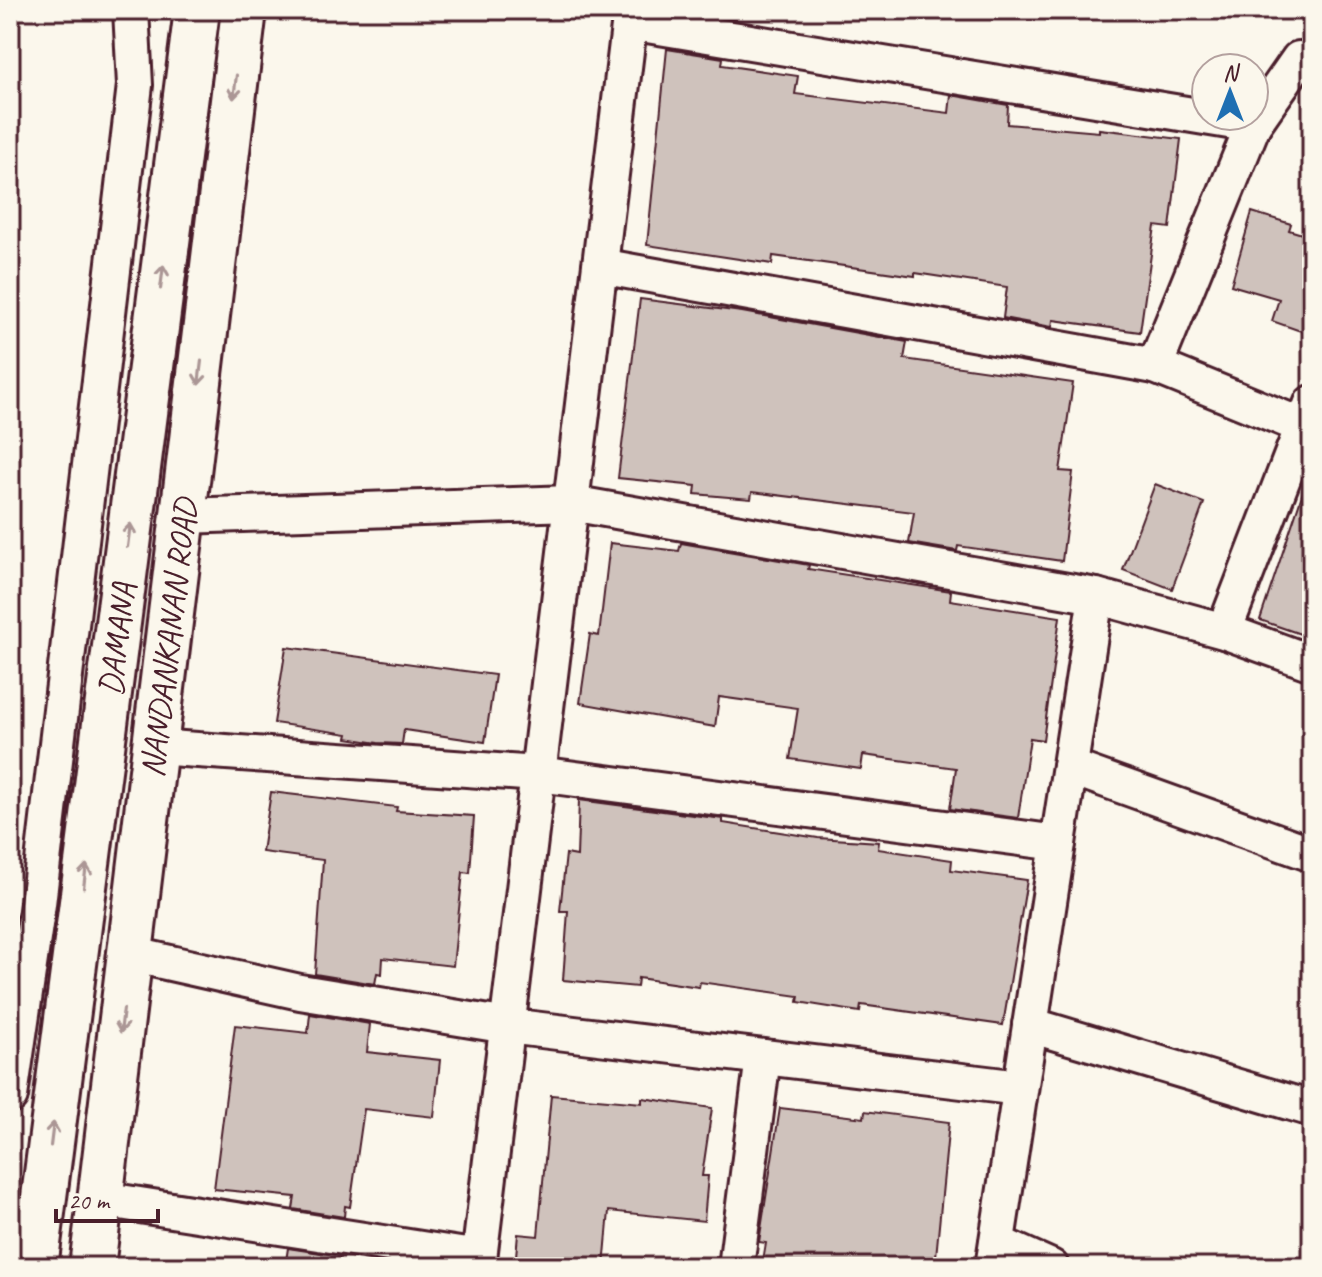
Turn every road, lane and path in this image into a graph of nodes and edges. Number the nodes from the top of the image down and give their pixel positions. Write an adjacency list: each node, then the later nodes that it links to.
1 (131, 10): 29 (street)
2 (175, 10): 7 (main road)
3 (197, 10): 7 (main road, DAMANA)
4 (244, 10): 15 (main road, NANDANKANAN ROAD, one-way to 15)
5 (630, 16): 9 (street); 11 (street)
6 (1312, 64): 8 (street)
7 (188, 79): 33 (main road, DAMANA, one-way to 7)
8 (1270, 101)
9 (1190, 114)
10 (1250, 132): 12 (street)
11 (600, 266): 12 (street); 14 (street)
12 (1155, 366): 13 (street)
13 (1309, 420): 17 (street)
14 (571, 503): 15 (street); 16 (street); 21 (street)
15 (183, 516): 19 (main road, NANDANKANAN ROAD)
16 (1096, 596): 17 (street); 20 (street)
17 (1224, 631): 18 (street)
18 (1312, 663)
19 (155, 747): 21 (street); 24 (main road, NANDANKANAN ROAD)
20 (1070, 767): 22 (street); 23 (street)
21 (538, 774): 22 (street); 26 (street)
22 (1058, 843): 25 (street)
23 (1312, 854)
24 (130, 954): 26 (street); 31 (main road, NANDANKANAN ROAD, one-way to 31)
25 (1030, 1025): 28 (street); 30 (street)
26 (508, 1026): 27 (street); 34 (street)
27 (763, 1057): 28 (street); 36 (street)
28 (1020, 1088): 32 (street)
29 (10, 1096)
30 (1312, 1109)
31 (101, 1199): 34 (street); 35 (main road, NANDANKANAN ROAD)
32 (995, 1255): 37 (street)
33 (27, 1260)
34 (479, 1262)
35 (92, 1267)
36 (736, 1267)
37 (1051, 1267)

